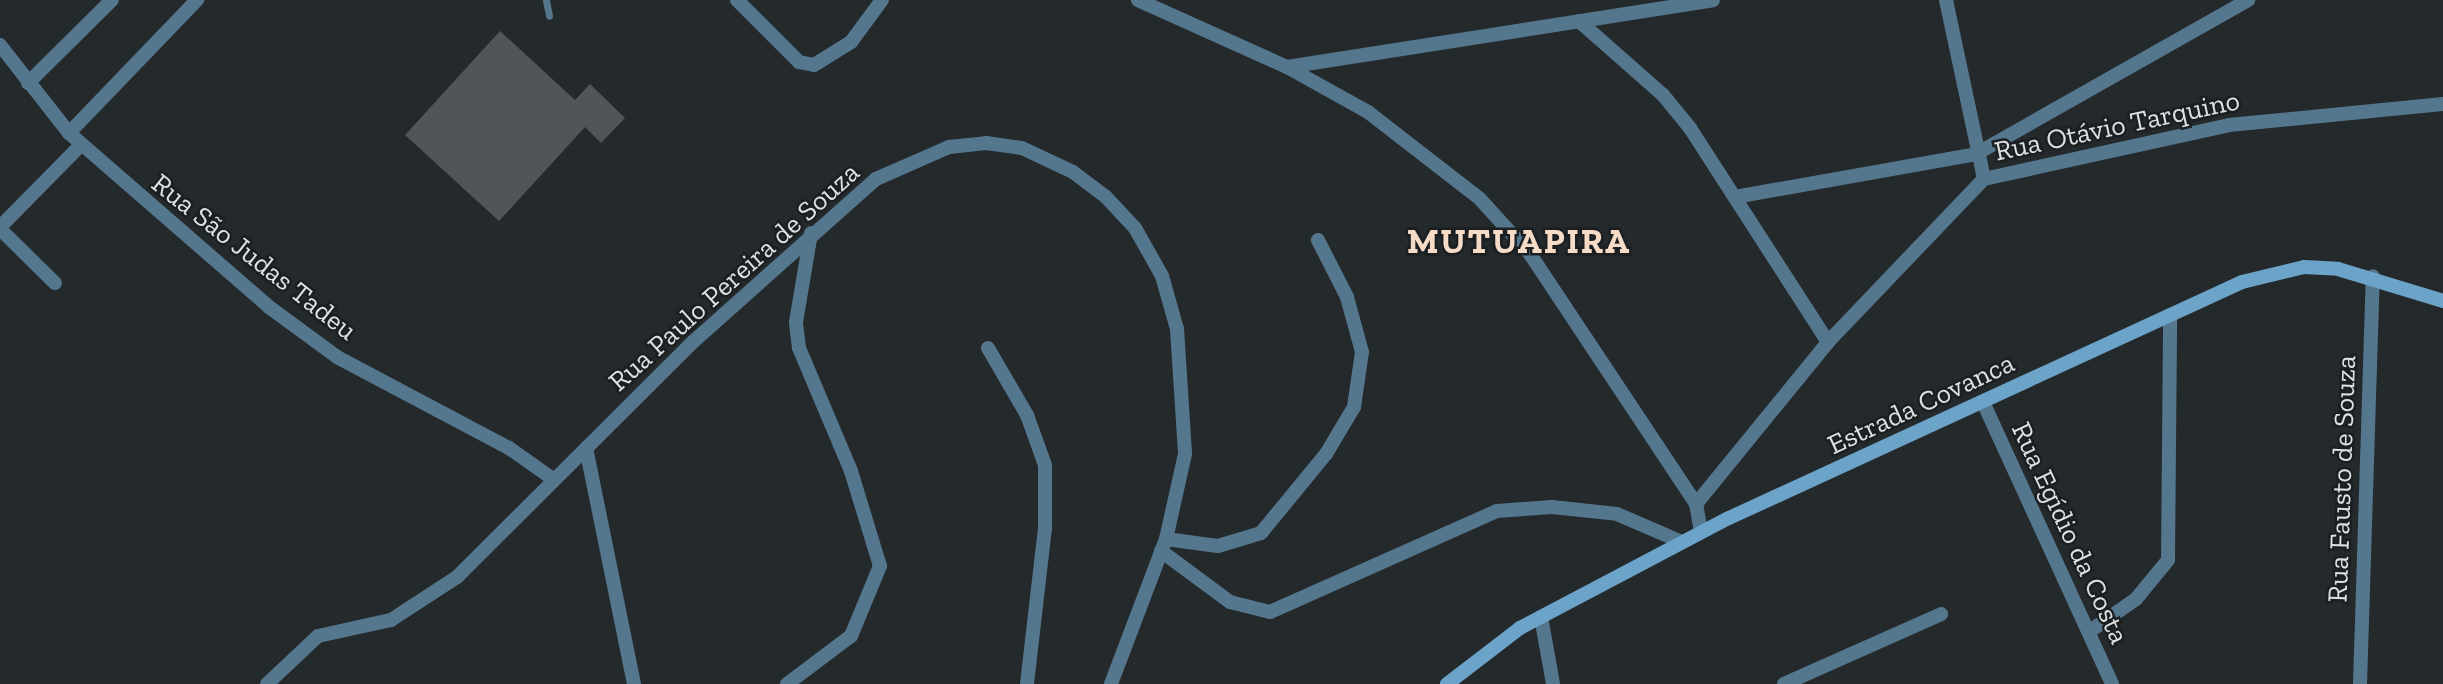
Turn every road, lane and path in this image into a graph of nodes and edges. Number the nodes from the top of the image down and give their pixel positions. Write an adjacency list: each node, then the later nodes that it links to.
1 (112, 0): 14 (street)
2 (197, 0): 16 (street)
3 (546, 0): 10 (lane)
4 (737, 0): 5 (street)
5 (882, 0)
6 (1138, 0): 13 (street)
7 (1713, 0): 11 (street)
8 (1946, 0): 18 (street)
9 (2248, 0): 18 (street)
10 (549, 16)
11 (1579, 21): 13 (street); 20 (street)
12 (0, 45): 14 (street, Rua São Judas Tadeu)
13 (1287, 67): 33 (street)
14 (28, 83): 16 (street, Rua São Judas Tadeu)
15 (2443, 104): 19 (street, Rua Otávio Tarquino)
16 (69, 133): 17 (street, Rua São Judas Tadeu)
17 (81, 145): 21 (street); 32 (street, Rua São Judas Tadeu)
18 (1976, 154): 19 (street); 20 (street)
19 (1984, 179): 28 (street, Rua Otávio Tarquino)
20 (1735, 197): 28 (street)
21 (0, 228): 25 (street)
22 (811, 233): 31 (street, Rua Paulo Pereira de Souza); 36 (street, Rua Paulo Pereira de Souza); 42 (street)
23 (1318, 240): 36 (street)
24 (2373, 276): 26 (street, Estrada Covanca); 27 (street, Estrada Covanca); 49 (street, Rua Fausto de Souza)
25 (55, 283)
26 (2443, 301)
27 (2171, 315): 30 (street, Estrada Covanca); 39 (street)
28 (1828, 342): 33 (street, Rua Otávio Tarquino)
29 (988, 348): 43 (street)
30 (1983, 402): 34 (street, Estrada Covanca); 39 (street, Rua Egídio da Costa)
31 (586, 448): 32 (street, Rua Paulo Pereira de Souza); 41 (street)
32 (553, 479): 40 (street, Rua Paulo Pereira de Souza)
33 (1696, 504): 34 (street)
34 (1701, 532): 35 (street, Estrada Covanca)
35 (1682, 542): 36 (street); 38 (street, Estrada Covanca)
36 (1164, 545): 44 (street, Rua Paulo Pereira de Souza)
37 (1941, 614): 47 (street)
38 (1541, 617): 45 (street, Estrada Covanca); 46 (street)
39 (2090, 631): 48 (street, Rua Egídio da Costa)
40 (267, 684)
41 (634, 684)
42 (787, 684)
43 (1027, 684)
44 (1111, 684)
45 (1447, 684)
46 (1553, 684)
47 (1784, 684)
48 (2112, 684)
49 (2360, 684)

